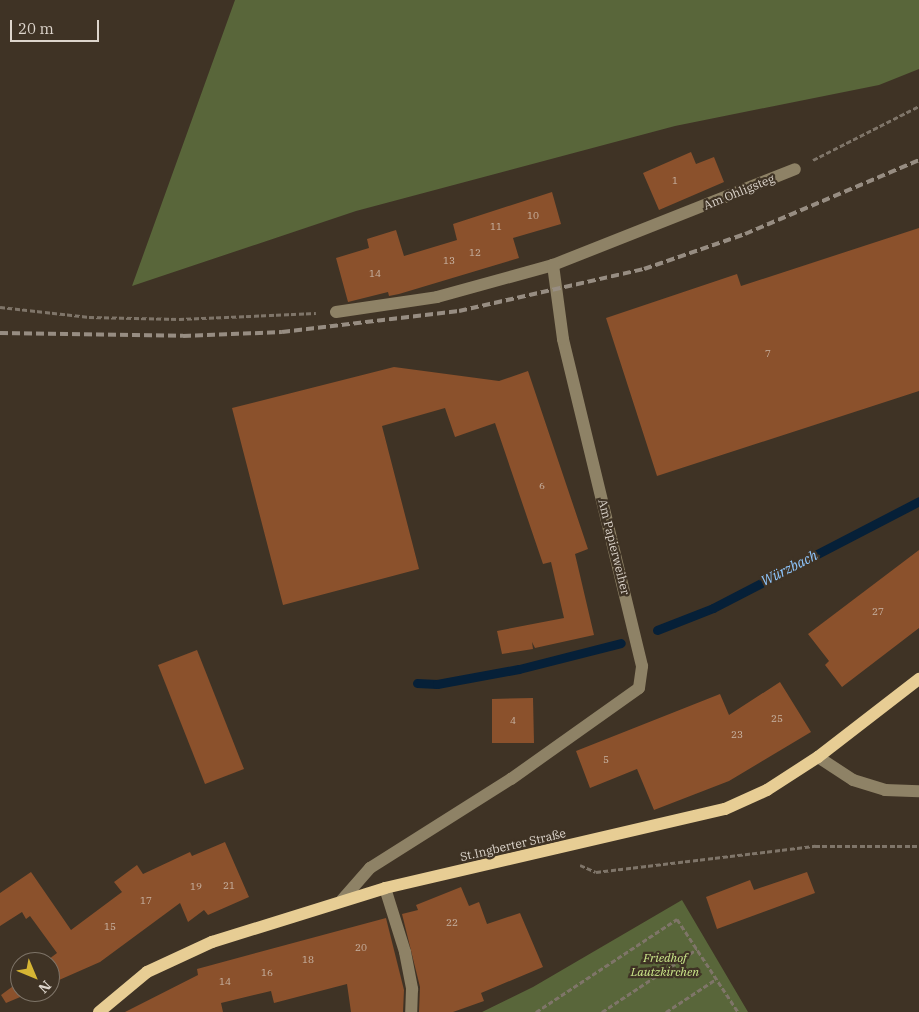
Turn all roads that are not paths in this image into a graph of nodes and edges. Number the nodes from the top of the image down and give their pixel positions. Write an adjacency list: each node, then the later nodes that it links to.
1 (795, 169): 2 (street, Am Ohligsteg)
2 (553, 265): 3 (street); 8 (street, Am Papierweiher)
3 (336, 312)
4 (919, 679): 5 (main road, St.Ingberter Straße)
5 (818, 758): 6 (street); 7 (main road, St.Ingberter Straße)
6 (919, 791)
7 (385, 888): 8 (main road, St.Ingberter Straße); 10 (street)
8 (342, 900): 9 (main road, St.Ingberter Straße)
9 (99, 1012)
10 (411, 1012)

